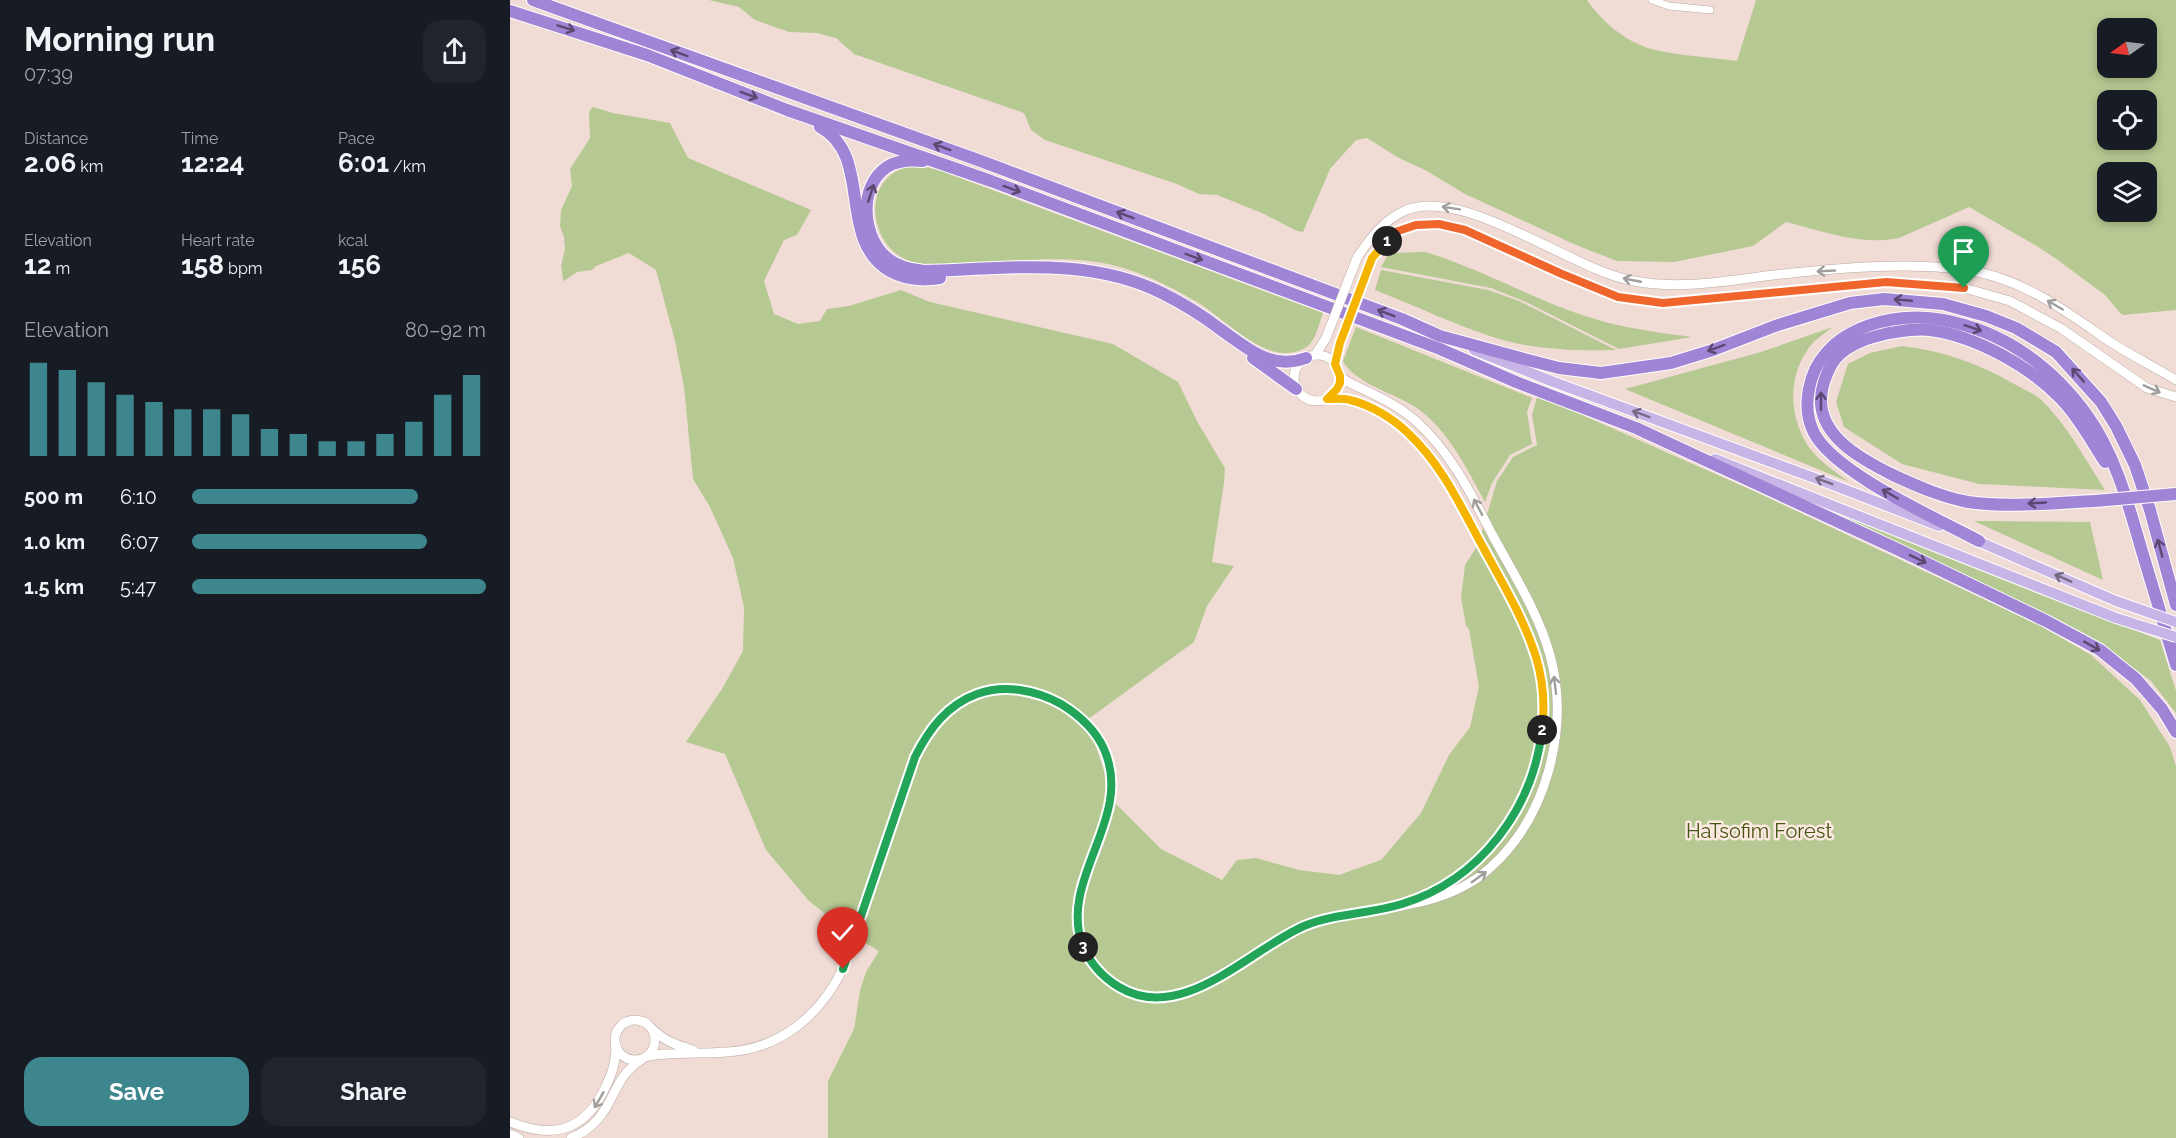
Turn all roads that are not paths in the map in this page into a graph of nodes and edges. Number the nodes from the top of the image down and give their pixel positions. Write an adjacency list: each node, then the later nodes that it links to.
1 (533, 0): 9 (highway, one-way to 1)
2 (1652, 0): 3 (street)
3 (1710, 10)
4 (510, 11): 5 (highway, one-way to 5)
5 (787, 110): 6 (highway); 7 (highway)
6 (991, 181): 7 (highway, one-way to 6); 16 (highway, one-way to 16)
7 (997, 269): 8 (highway)
8 (1221, 329): 10 (highway); 13 (highway)
9 (1440, 336): 19 (main road, one-way to 9); 20 (highway, one-way to 9)
10 (1310, 356): 11 (street); 12 (street, one-way to 10, bridge); 13 (street)
11 (1337, 367): 14 (street, one-way to 14, bridge); 15 (street); 25 (street, one-way to 11)
12 (2176, 380)
13 (1296, 389): 15 (street)
14 (2176, 397)
15 (1327, 399): 25 (street)
16 (1636, 428): 22 (main road, bridge); 24 (highway, one-way to 24)
17 (2123, 492): 18 (highway, one-way to 17, bridge); 19 (highway, one-way to 17); 23 (highway)
18 (2176, 494)
19 (1979, 541): 21 (main road, one-way to 19, bridge)
20 (2176, 605)
21 (2176, 622)
22 (2176, 637)
23 (2176, 665)
24 (2176, 732)
25 (1385, 908): 28 (street)
26 (651, 1028): 27 (street); 28 (street); 29 (street)
27 (616, 1045): 29 (street); 30 (street, one-way to 30)
28 (710, 1052): 29 (street)
29 (646, 1057): 33 (street)
30 (510, 1122)
31 (510, 1134): 32 (street)
32 (519, 1138)
33 (571, 1138)

